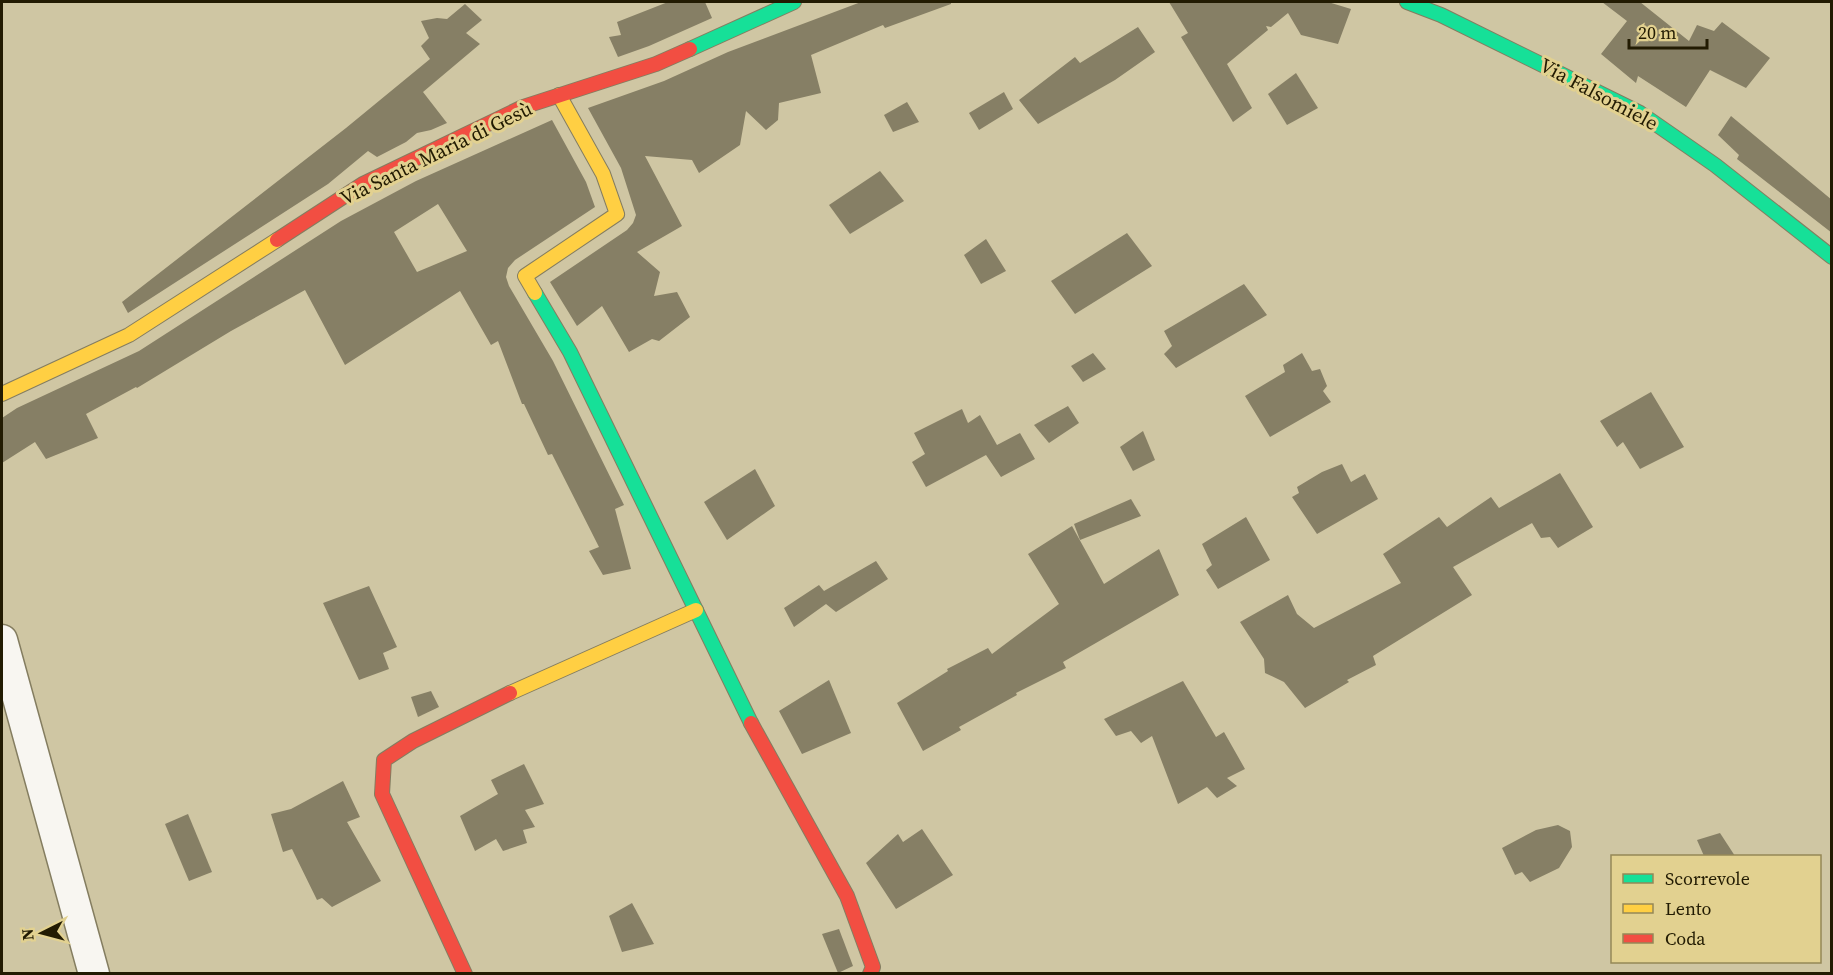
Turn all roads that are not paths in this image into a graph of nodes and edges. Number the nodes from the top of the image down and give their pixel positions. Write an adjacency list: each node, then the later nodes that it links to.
1 (794, 2): 3 (street, Via Santa Maria di Gesù)
2 (1407, 2): 4 (street, Via Falsomiele)
3 (560, 95): 5 (street, Via Santa Maria di Gesù); 6 (street)
4 (1832, 257)
5 (2, 394)
6 (696, 610): 9 (street); 10 (street)
7 (2, 640): 8 (street)
8 (94, 974)
9 (465, 974)
10 (870, 974)

